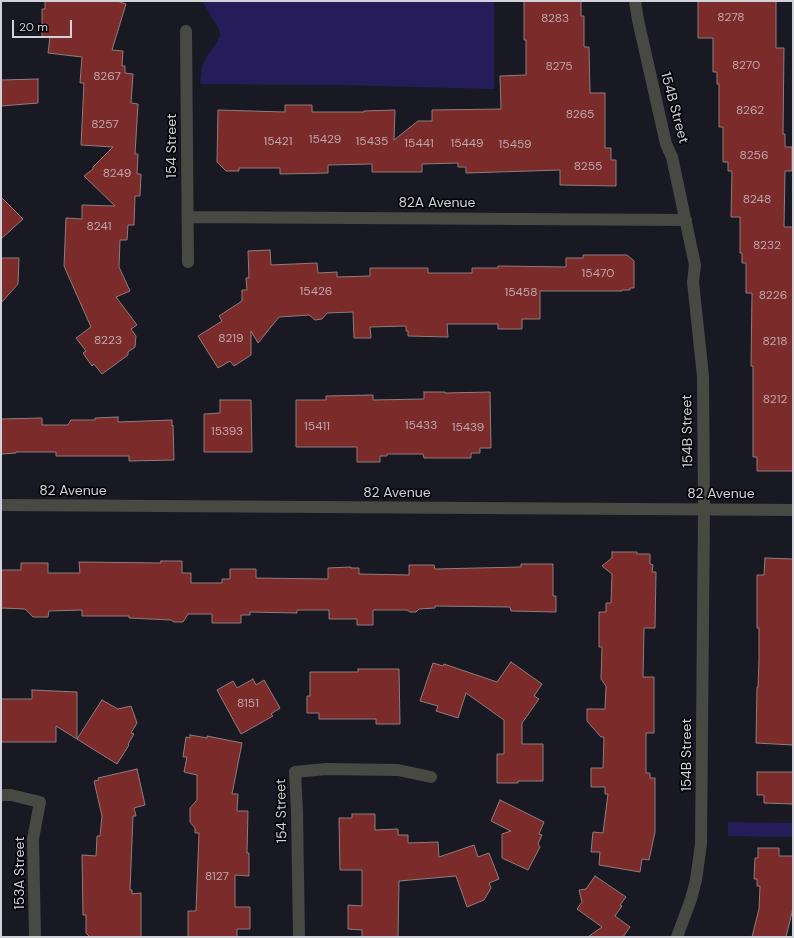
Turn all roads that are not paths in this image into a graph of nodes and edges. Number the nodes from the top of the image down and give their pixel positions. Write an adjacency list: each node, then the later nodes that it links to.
1 (635, 1): 4 (street, 154B Street)
2 (186, 31): 3 (street, 154 Street)
3 (188, 217): 4 (street, 82A Avenue); 5 (street, 154 Street)
4 (686, 220): 7 (street, 154B Street)
5 (188, 262)
6 (1, 505): 7 (street, 82 Avenue)
7 (704, 509): 8 (street, 82 Avenue); 13 (street, 154B Street)
8 (793, 510)
9 (431, 778): 12 (street, 154 Street)
10 (1, 795): 11 (street, 153A Street)
11 (35, 937)
12 (299, 937)
13 (677, 937)

